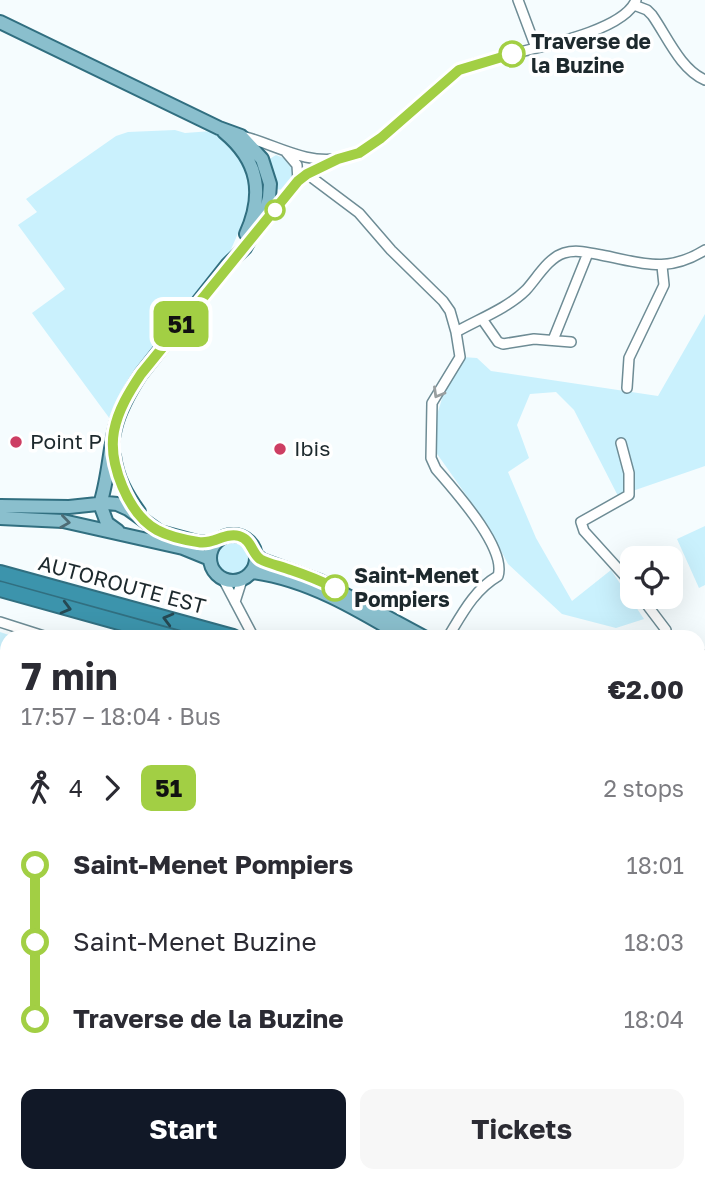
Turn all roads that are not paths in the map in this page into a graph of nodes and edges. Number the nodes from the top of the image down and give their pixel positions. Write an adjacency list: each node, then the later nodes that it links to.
1 (518, 0): 4 (street)
2 (635, 3): 4 (street); 5 (street)
3 (0, 22): 6 (main road)
4 (536, 48): 10 (street)
5 (705, 80)
6 (219, 128): 7 (main road); 12 (main road)
7 (241, 135): 8 (street); 9 (main road)
8 (284, 151): 9 (street); 10 (street); 13 (street)
9 (262, 159): 12 (street); 15 (main road)
10 (338, 159): 11 (street)
11 (307, 174): 13 (street); 22 (street)
12 (255, 178): 15 (street); 19 (main road)
13 (298, 181): 14 (street)
14 (287, 193): 15 (street); 16 (street)
15 (270, 194): 16 (main road)
16 (256, 231): 19 (main road)
17 (705, 250): 20 (street)
18 (588, 253): 20 (street); 21 (street); 23 (street)
19 (230, 262): 26 (main road)
20 (662, 266): 25 (street)
21 (482, 319): 22 (street); 23 (street)
22 (456, 332): 52 (street, one-way to 52)
23 (553, 340): 24 (street)
24 (571, 342)
25 (627, 388)
26 (113, 443): 28 (main road); 33 (main road)
27 (621, 443): 38 (street)
28 (106, 484): 29 (main road); 31 (main road)
29 (100, 504): 31 (main road); 33 (main road); 34 (main road)
30 (0, 506): 31 (main road)
31 (79, 507)
32 (0, 518): 34 (main road, one-way to 34)
33 (153, 528): 35 (main road)
34 (129, 536): 37 (main road)
35 (216, 542): 36 (main road); 37 (main road)
36 (256, 555): 40 (main road); 51 (main road)
37 (210, 559): 41 (main road)
38 (620, 571)
39 (0, 573): 48 (highway, AUTOROUTE EST, one-way to 39)
40 (247, 576): 41 (main road); 43 (street); 50 (main road)
41 (223, 579): 43 (street)
42 (0, 589): 47 (highway, AUTOROUTE EST, one-way to 47)
43 (235, 604): 49 (street)
44 (651, 609): 53 (street)
45 (0, 622): 46 (street)
46 (25, 630)
47 (148, 630)
48 (208, 630)
49 (249, 630)
50 (391, 630)
51 (411, 630)
52 (452, 630)
53 (666, 630)

